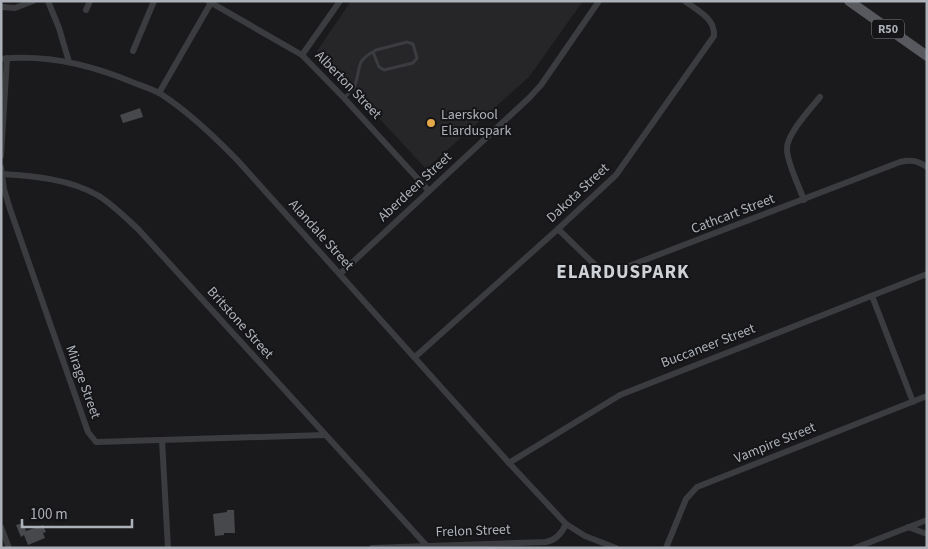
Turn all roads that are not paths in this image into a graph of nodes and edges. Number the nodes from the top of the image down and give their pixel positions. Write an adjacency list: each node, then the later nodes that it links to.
1 (33, 1): 10 (street)
2 (48, 1): 17 (street)
3 (90, 1): 11 (street)
4 (154, 1): 12 (street)
5 (340, 1): 14 (street)
6 (599, 1): 25 (street, Aberdeen Street)
7 (685, 1): 27 (street, Dakota Street)
8 (849, 1): 15 (main road, R50)
9 (210, 2): 14 (street, Alberton Street); 18 (street)
10 (4, 7)
11 (86, 10)
12 (133, 51)
13 (373, 52): 13 (lane); 20 (lane)
14 (302, 55): 20 (street, Alberton Street)
15 (927, 56)
16 (4, 59): 17 (street, Alandale Street); 21 (street)
17 (69, 62): 18 (street, Alandale Street)
18 (159, 93): 28 (street, Alandale Street)
19 (820, 97): 26 (street)
20 (344, 98): 25 (street, Alberton Street)
21 (1, 156)
22 (1, 167): 24 (street, Mirage Street)
23 (927, 168): 26 (street, Cathcart Street)
24 (2, 174): 34 (street, Britstone Street); 35 (street, Mirage Street)
25 (429, 191): 28 (street, Aberdeen Street)
26 (804, 200): 27 (street, Cathcart Street)
27 (558, 229): 31 (street, Dakota Street)
28 (340, 274): 31 (street, Alandale Street)
29 (927, 274): 30 (street, Buccaneer Street)
30 (872, 296): 33 (street); 36 (street, Buccaneer Street)
31 (415, 357): 36 (street, Alandale Street)
32 (927, 396): 33 (street, Vampire Street)
33 (913, 402): 49 (street, Vampire Street)
34 (325, 435): 35 (street, Mirage Street); 42 (street, Britstone Street)
35 (162, 440): 46 (street)
36 (509, 463): 38 (street, Alandale Street)
37 (927, 520): 40 (street)
38 (566, 524): 43 (street, Frelon Street); 48 (street, Alandale Street)
39 (1, 527): 45 (street)
40 (908, 527): 41 (street); 50 (street)
41 (927, 534)
42 (426, 545): 44 (street, Frelon Street); 47 (street, Frelon Street)
43 (513, 545): 44 (street, Frelon Street)
44 (456, 546)
45 (8, 547)
46 (168, 548)
47 (372, 548)
48 (616, 548)
49 (666, 548)
50 (855, 548)

